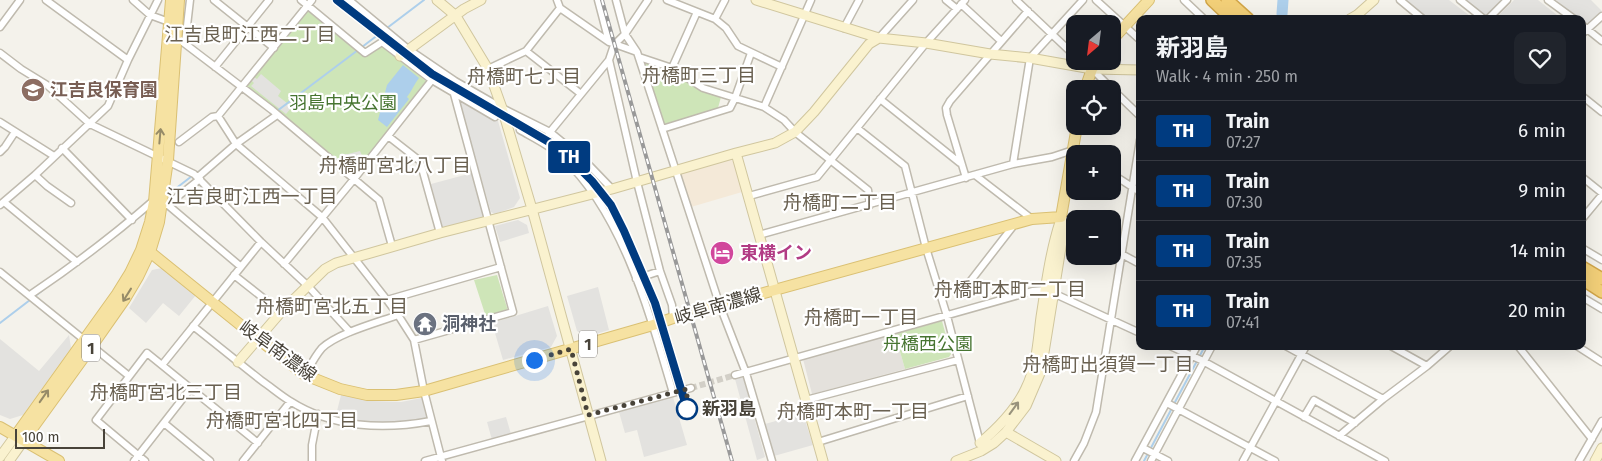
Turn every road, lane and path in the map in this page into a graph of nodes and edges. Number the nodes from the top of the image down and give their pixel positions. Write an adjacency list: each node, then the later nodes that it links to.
1 (20, 0): 58 (street)
2 (46, 0): 83 (street)
3 (132, 0): 42 (street)
4 (158, 0): 42 (street)
5 (172, 0): 55 (main road)
6 (179, 0): 65 (main road)
7 (190, 0): 70 (street)
8 (214, 0): 56 (street)
9 (269, 0): 56 (street)
10 (300, 0): 37 (street)
11 (349, 0): 75 (street)
12 (437, 0): 52 (street)
13 (481, 0): 52 (street)
14 (557, 0): 39 (street)
15 (598, 0): 72 (street)
16 (616, 0): 63 (street)
17 (648, 0): 63 (street)
18 (667, 0): 41 (street)
19 (725, 0): 54 (street)
20 (756, 0): 43 (street)
21 (811, 0): 43 (street)
22 (859, 0): 59 (street)
23 (913, 0): 67 (street)
24 (946, 0): 38 (street)
25 (1016, 0): 40 (street)
26 (1083, 0): 64 (street)
27 (1096, 0): 57 (street)
28 (1148, 0): 57 (main road)
29 (1184, 0): 44 (street)
30 (1212, 0): 45 (highway)
31 (1227, 0): 46 (highway)
32 (1374, 0): 47 (street)
33 (1400, 0): 48 (street)
34 (1460, 0): 49 (street)
35 (1507, 0): 50 (street)
36 (1548, 0): 51 (street)
37 (310, 3): 74 (street); 81 (street)
38 (961, 5): 68 (street); 71 (street)
39 (560, 8): 72 (street); 76 (street)
40 (1028, 11): 64 (street); 68 (street)
41 (697, 12): 54 (street); 88 (street)
42 (150, 15): 55 (street); 83 (street)
43 (805, 15): 59 (street); 87 (street)
44 (1200, 15)
45 (1228, 15)
46 (1244, 15)
47 (1357, 15)
48 (1418, 15)
49 (1481, 15)
50 (1490, 15)
51 (1569, 15)
52 (456, 16): 75 (street); 90 (street)
53 (1602, 16): 60 (street)
54 (715, 19): 77 (street)
55 (169, 22): 124 (main road, one-way to 55)
56 (247, 26): 74 (street); 86 (street)
57 (1125, 26): 61 (main road); 66 (street)
58 (0, 27)
59 (844, 28): 67 (street)
60 (1586, 28)
61 (1121, 30)
62 (1586, 30): 69 (street)
63 (625, 34): 72 (street); 79 (street)
64 (1053, 34): 73 (street); 82 (street)
65 (176, 36): 70 (street); 124 (main road)
66 (1136, 36)
67 (878, 38): 71 (street); 114 (street)
68 (1001, 41): 80 (street)
69 (1602, 41)
70 (185, 43): 86 (street)
71 (926, 43): 80 (street); 97 (street)
72 (612, 44): 79 (street); 84 (street)
73 (1066, 47)
74 (274, 48): 93 (street)
75 (408, 49): 81 (street); 101 (street)
76 (526, 51): 90 (street); 95 (street)
77 (751, 52): 87 (street); 96 (street)
78 (0, 53): 108 (street)
79 (638, 54): 88 (street); 111 (street)
80 (990, 54): 82 (street); 126 (street)
81 (400, 56): 92 (street)
82 (1030, 58): 85 (street); 128 (street)
83 (128, 60): 108 (street)
84 (609, 60): 95 (street); 137 (street)
85 (1066, 62)
86 (215, 66): 93 (street)
87 (782, 67): 100 (street)
88 (672, 68): 96 (street)
89 (1121, 68): 91 (street)
90 (488, 69): 101 (street)
91 (1136, 70)
92 (432, 80): 94 (street); 115 (street)
93 (241, 88): 104 (street); 105 (street)
94 (454, 94): 106 (street); 156 (street)
95 (581, 94): 113 (street)
96 (736, 98): 100 (street); 111 (street)
97 (880, 98): 109 (street); 126 (street)
98 (1121, 98): 102 (street)
99 (1586, 99): 103 (street)
100 (764, 107): 114 (street)
101 (502, 108): 113 (street); 150 (street)
102 (1136, 112)
103 (1602, 112)
104 (277, 115): 118 (street); 134 (street)
105 (218, 116): 116 (street); 118 (street)
106 (495, 117)
107 (0, 122): 112 (street)
108 (90, 124): 119 (street); 124 (street)
109 (856, 128): 125 (street); 141 (street)
110 (520, 130): 117 (street)
111 (662, 130): 129 (street)
112 (15, 132): 120 (street); 123 (street)
113 (550, 132): 117 (street); 139 (street)
114 (795, 132): 121 (street); 125 (street)
115 (388, 136): 134 (street); 159 (street)
116 (179, 142)
117 (543, 143): 142 (street)
118 (236, 144): 132 (street); 152 (street)
119 (62, 148): 123 (street); 155 (street)
120 (0, 152)
121 (736, 152): 129 (street); 144 (street)
122 (1066, 154): 128 (street)
123 (54, 156): 130 (street)
124 (163, 158): 132 (street); 146 (main road)
125 (831, 161): 144 (street); 149 (street)
126 (960, 163): 133 (street)
127 (1136, 163): 138 (street)
128 (1013, 164): 131 (street)
129 (675, 170): 137 (street); 191 (street)
130 (35, 175): 147 (street); 148 (street)
131 (975, 175): 133 (street); 154 (street)
132 (197, 176): 146 (street); 161 (street)
133 (966, 178): 141 (street)
134 (354, 179): 152 (street); 162 (street)
135 (1121, 179): 138 (street)
136 (1586, 180): 143 (street)
137 (637, 182): 139 (street); 176 (street)
138 (1132, 186): 140 (street); 166 (street)
139 (612, 189): 142 (street)
140 (1136, 189)
141 (912, 192): 149 (street); 163 (street)
142 (594, 194): 150 (street); 179 (street)
143 (1602, 194): 151 (street)
144 (749, 196): 160 (street)
145 (1066, 196): 153 (main road)
146 (160, 202): 155 (street); 165 (main road); 173 (street)
147 (71, 203)
148 (2, 204): 169 (street)
149 (870, 205): 160 (street)
150 (532, 209): 156 (street); 206 (street)
151 (1586, 214)
152 (322, 217): 167 (street); 171 (street)
153 (1061, 218): 154 (main road, 岐阜南濃線 / 1); 157 (street); 185 (street)
154 (1032, 219): 158 (main road, 岐阜南濃線 / 1)
155 (132, 220): 169 (street)
156 (488, 220): 159 (street); 174 (street)
157 (1066, 221)
158 (1015, 224): 163 (main road, 岐阜南濃線 / 1); 182 (street)
159 (440, 233): 162 (street)
160 (759, 235): 184 (street)
161 (261, 242): 171 (street); 173 (street)
162 (392, 246): 167 (street)
163 (926, 248): 184 (main road, 岐阜南濃線 / 1); 195 (street)
164 (1586, 250): 168 (street)
165 (145, 251): 190 (main road, 岐阜南濃線 / 1); 202 (main road, 1); 205 (main road, 1, one-way to 205)
166 (1121, 254): 170 (street)
167 (354, 257): 183 (street); 189 (street)
168 (1602, 260)
169 (77, 262): 187 (street)
170 (1136, 262)
171 (284, 264): 183 (street)
172 (1119, 265): 197 (street)
173 (240, 266): 178 (street)
174 (500, 267): 189 (street); 204 (street)
175 (1586, 270): 180 (highway)
176 (660, 271): 179 (street); 196 (street)
177 (0, 272): 187 (street)
178 (234, 275): 190 (street); 193 (street)
179 (636, 279): 198 (street)
180 (1602, 280)
181 (1586, 282): 186 (highway)
182 (969, 283)
183 (308, 286): 193 (street); 201 (street)
184 (774, 290): 191 (main road, 岐阜南濃線 / 1); 218 (street)
185 (1049, 292): 195 (street); 197 (street); 247 (street); 253 (street, one-way to 185)
186 (1602, 292)
187 (32, 296): 202 (street)
188 (1586, 299): 192 (street)
189 (387, 300): 194 (street)
190 (213, 302): 199 (street); 203 (main road, 岐阜南濃線 / 1)
191 (720, 306): 196 (main road, 岐阜南濃線 / 1); 225 (street)
192 (1602, 309)
193 (281, 312): 203 (street)
194 (398, 315): 201 (street); 204 (street)
195 (947, 316): 218 (street); 219 (street)
196 (673, 318): 198 (main road, 岐阜南濃線 / 1)
197 (1110, 320): 200 (street); 273 (street)
198 (654, 325): 206 (main road, 岐阜南濃線 / 1); 232 (street)
199 (193, 326): 221 (street); 223 (street)
200 (1136, 331)
201 (350, 332): 226 (street)
202 (84, 339): 205 (street); 249 (main road, 1, one-way to 202)
203 (258, 339): 221 (street); 226 (main road, 岐阜南濃線 / 1)
204 (414, 340): 231 (street)
205 (92, 346): 228 (street); 249 (main road, 1)
206 (571, 349): 231 (main road, 岐阜南濃線 / 1); 240 (street)
207 (1178, 350): 217 (street)
208 (1196, 350): 217 (street)
209 (1209, 350): 220 (street)
210 (1294, 350): 216 (street)
211 (1304, 350): 216 (street)
212 (1398, 350): 224 (street)
213 (1445, 350): 224 (street)
214 (1521, 350): 250 (street)
215 (1583, 350): 222 (street)
216 (1301, 354): 234 (street); 237 (street)
217 (1193, 357): 220 (street); 238 (street)
218 (794, 358): 225 (street); 235 (street)
219 (958, 360): 233 (street); 235 (street)
220 (1202, 361): 237 (street); 238 (street)
221 (238, 362): 236 (street)
222 (1602, 362)
223 (162, 365): 228 (street); 229 (street)
224 (1427, 366): 234 (street)
225 (746, 373): 227 (street); 269 (street)
226 (305, 375): 231 (main road, 岐阜南濃線 / 1)
227 (735, 375)
228 (129, 376): 259 (street)
229 (192, 388): 244 (street); 251 (street)
230 (691, 388): 232 (street)
231 (424, 391): 242 (street)
232 (673, 393): 240 (street)
233 (968, 396): 252 (street); 253 (street)
234 (1383, 399): 245 (street)
235 (806, 400): 252 (street)
236 (290, 402): 239 (street); 251 (street)
237 (1276, 402): 241 (street); 255 (street)
238 (1173, 406): 254 (street); 255 (street); 257 (street)
239 (318, 414): 242 (street); 266 (street)
240 (588, 415): 260 (street); 268 (street)
241 (1304, 418): 245 (street); 248 (street)
242 (431, 421): 260 (street)
243 (1602, 421): 250 (street)
244 (164, 423): 259 (street); 264 (street)
245 (1355, 423): 248 (street)
246 (0, 427): 249 (main road)
247 (1006, 432): 271 (street); 272 (street)
248 (1339, 436): 279 (street)
249 (20, 438): 258 (street); 261 (street); 262 (main road)
250 (1592, 439): 280 (street)
251 (258, 442): 265 (street)
252 (818, 442): 270 (street)
253 (980, 442)
254 (1144, 448): 257 (street); 274 (street)
255 (1250, 448): 277 (street); 278 (street)
256 (1602, 448): 281 (street)
257 (1153, 453): 275 (street); 276 (street)
258 (0, 457)
259 (136, 458): 263 (street)
260 (442, 459): 267 (street)
261 (9, 461)
262 (59, 461)
263 (145, 461)
264 (210, 461)
265 (243, 461)
266 (312, 461)
267 (425, 461)
268 (601, 461)
269 (772, 461)
270 (823, 461)
271 (956, 461)
272 (1056, 461)
273 (1074, 461)
274 (1135, 461)
275 (1151, 461)
276 (1168, 461)
277 (1243, 461)
278 (1275, 461)
279 (1385, 461)
280 (1579, 461)
281 (1595, 461)

